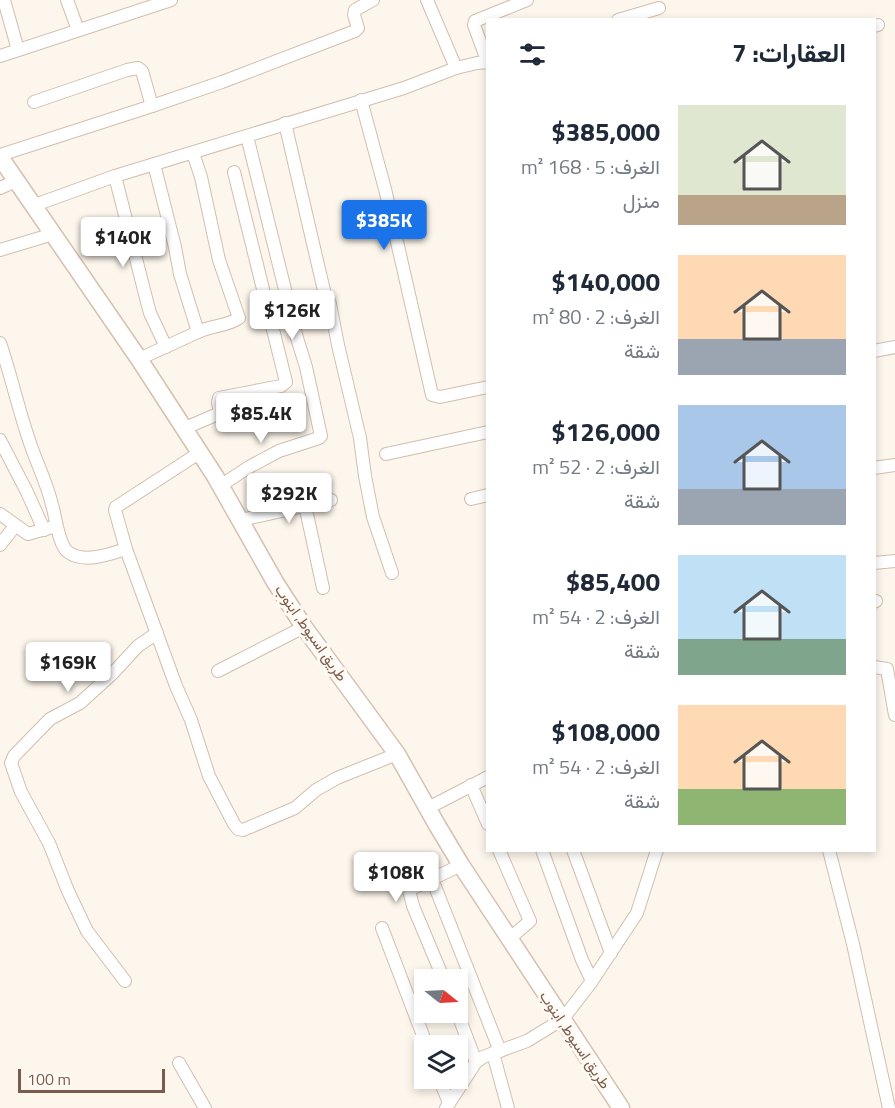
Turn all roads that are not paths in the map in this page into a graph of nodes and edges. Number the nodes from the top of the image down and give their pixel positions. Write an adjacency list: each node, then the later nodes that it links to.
1 (4, 0): 10 (street)
2 (67, 0): 9 (street)
3 (171, 0): 9 (street)
4 (374, 0): 17 (street)
5 (428, 0): 14 (street)
6 (527, 0): 12 (street)
7 (659, 9): 8 (street)
8 (625, 18)
9 (78, 30): 10 (street)
10 (18, 50): 11 (street)
11 (0, 56)
12 (486, 60)
13 (486, 63): 14 (street)
14 (456, 68): 15 (street)
15 (362, 100): 18 (street); 36 (street)
16 (34, 102): 17 (street)
17 (152, 106): 21 (street)
18 (285, 123): 19 (street); 57 (street)
19 (247, 136): 20 (street); 44 (street)
20 (193, 153): 22 (street); 30 (street)
21 (0, 156): 25 (street, طريق اسيوط, ابنوب)
22 (154, 164): 24 (street); 30 (street)
23 (234, 172): 37 (street)
24 (115, 176): 27 (street); 32 (street)
25 (16, 181): 26 (street); 27 (street, طريق اسيوط, ابنوب)
26 (0, 188)
27 (32, 206): 28 (street, طريق اسيوط, ابنوب)
28 (53, 234): 29 (street); 35 (street, طريق اسيوط, ابنوب)
29 (0, 250)
30 (198, 332): 32 (street)
31 (0, 343): 52 (street)
32 (166, 347): 35 (street)
33 (895, 347): 34 (street)
34 (876, 351)
35 (139, 359): 37 (street, طريق اسيوط, ابنوب)
36 (486, 387)
37 (183, 429): 40 (street, طريق اسيوط, ابنوب)
38 (486, 432): 41 (street)
39 (0, 440): 52 (street)
40 (199, 453): 44 (street, طريق اسيوط, ابنوب); 54 (street)
41 (386, 454)
42 (895, 465): 43 (street)
43 (876, 468)
44 (220, 486): 50 (street, طريق اسيوط, ابنوب)
45 (486, 495): 46 (street)
46 (471, 499)
47 (331, 500): 48 (street)
48 (305, 505): 50 (street); 58 (street)
49 (0, 514): 51 (street)
50 (241, 520): 59 (street, طريق اسيوط, ابنوب)
51 (15, 526): 52 (street); 53 (street)
52 (50, 528): 54 (street)
53 (0, 545)
54 (126, 549): 60 (street)
55 (895, 561): 56 (street)
56 (876, 563)
57 (392, 573)
58 (323, 588)
59 (304, 627): 62 (street); 64 (street, طريق اسيوط, ابنوب)
60 (157, 633): 64 (street); 80 (street)
61 (886, 668): 63 (street)
62 (218, 671)
63 (895, 715)
64 (397, 754): 67 (street, طريق اسيوط, ابنوب)
65 (486, 778): 66 (street)
66 (471, 785): 67 (street); 68 (street)
67 (428, 807): 74 (street, طريق اسيوط, ابنوب)
68 (486, 819)
69 (500, 852): 77 (street)
70 (543, 852): 81 (street)
71 (574, 852): 78 (street)
72 (656, 852): 78 (street)
73 (830, 852): 93 (street)
74 (461, 865): 75 (street); 77 (street, طريق اسيوط, ابنوب)
75 (432, 879): 79 (street); 85 (street)
76 (382, 928): 84 (street)
77 (509, 939): 82 (street, طريق اسيوط, ابنوب)
78 (612, 953): 81 (street)
79 (440, 969)
80 (125, 981)
81 (592, 981): 82 (street)
82 (563, 1019): 85 (street); 92 (street, طريق اسيوط, ابنوب)
83 (461, 1023): 86 (street)
84 (423, 1035)
85 (496, 1052): 86 (street); 91 (street)
86 (476, 1062): 89 (street)
87 (180, 1063): 90 (street)
88 (443, 1089): 89 (street)
89 (448, 1105)
90 (205, 1108)
91 (508, 1108)
92 (621, 1108)
93 (889, 1108)

